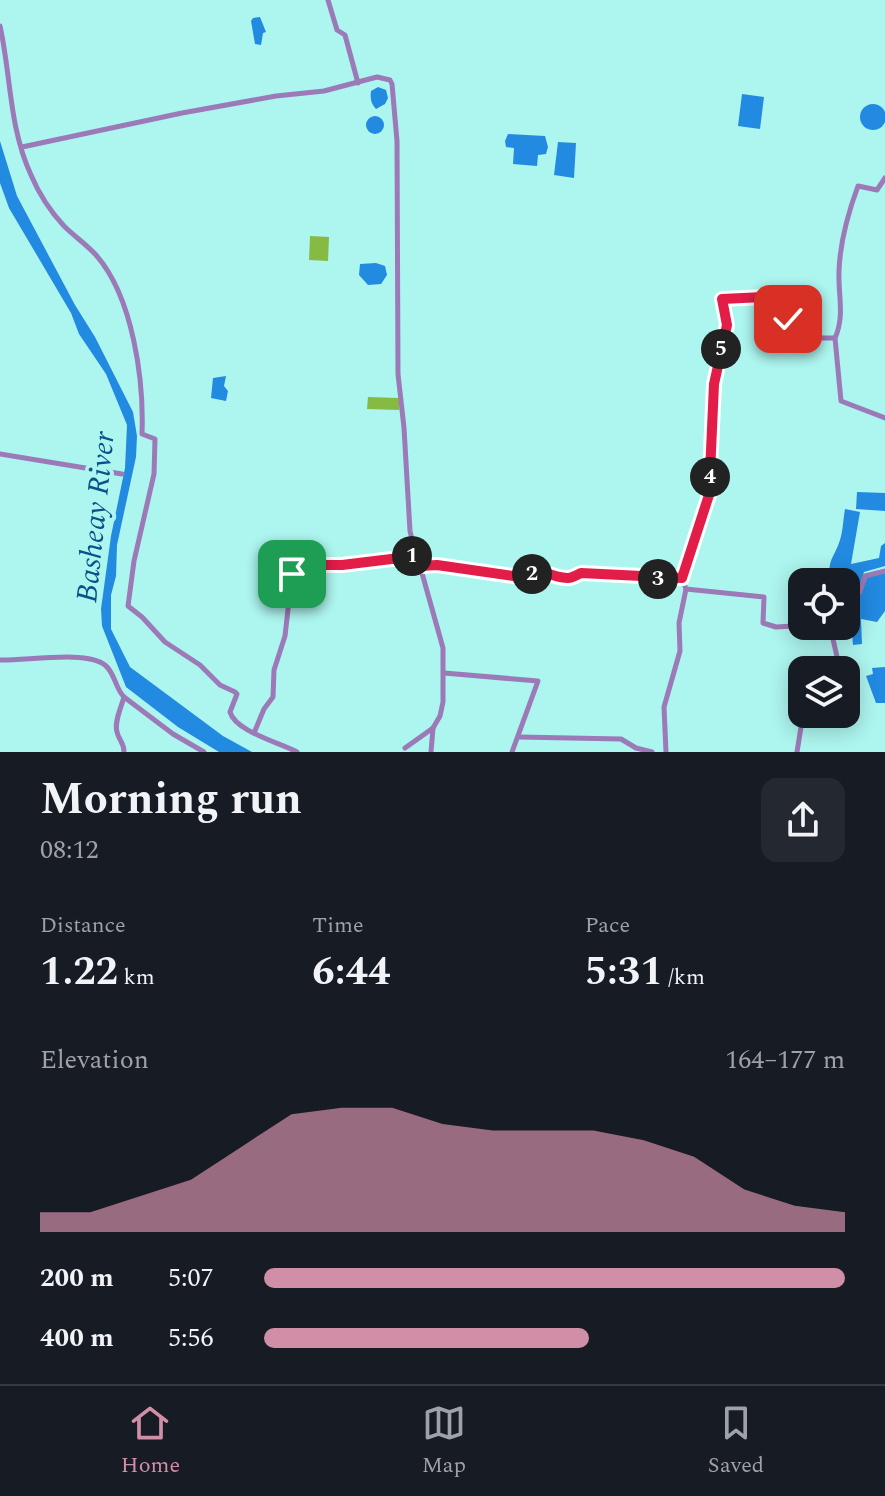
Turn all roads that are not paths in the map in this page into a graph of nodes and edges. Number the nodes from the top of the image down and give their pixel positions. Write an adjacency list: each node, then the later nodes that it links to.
1 (328, 0): 3 (street)
2 (0, 26): 4 (street)
3 (358, 83): 4 (street); 10 (street)
4 (22, 147): 22 (street)
5 (885, 178): 6 (street)
6 (835, 338): 7 (street); 13 (street)
7 (885, 418)
8 (0, 454): 9 (street)
9 (122, 474)
10 (416, 556): 11 (street); 22 (street)
11 (420, 566): 13 (street); 18 (street)
12 (885, 571): 15 (street)
13 (682, 578): 14 (street)
14 (686, 589): 16 (street); 25 (street)
15 (860, 592)
16 (788, 626)
17 (0, 660): 19 (street)
18 (444, 673): 20 (street); 23 (street)
19 (124, 697): 26 (street); 27 (street)
20 (433, 728): 24 (street); 29 (street)
21 (801, 728): 32 (street)
22 (254, 733): 28 (street)
23 (519, 737): 30 (street); 31 (street)
24 (405, 748)
25 (664, 751)
26 (124, 752)
27 (204, 752)
28 (297, 752)
29 (431, 752)
30 (512, 752)
31 (652, 752)
32 (797, 752)

